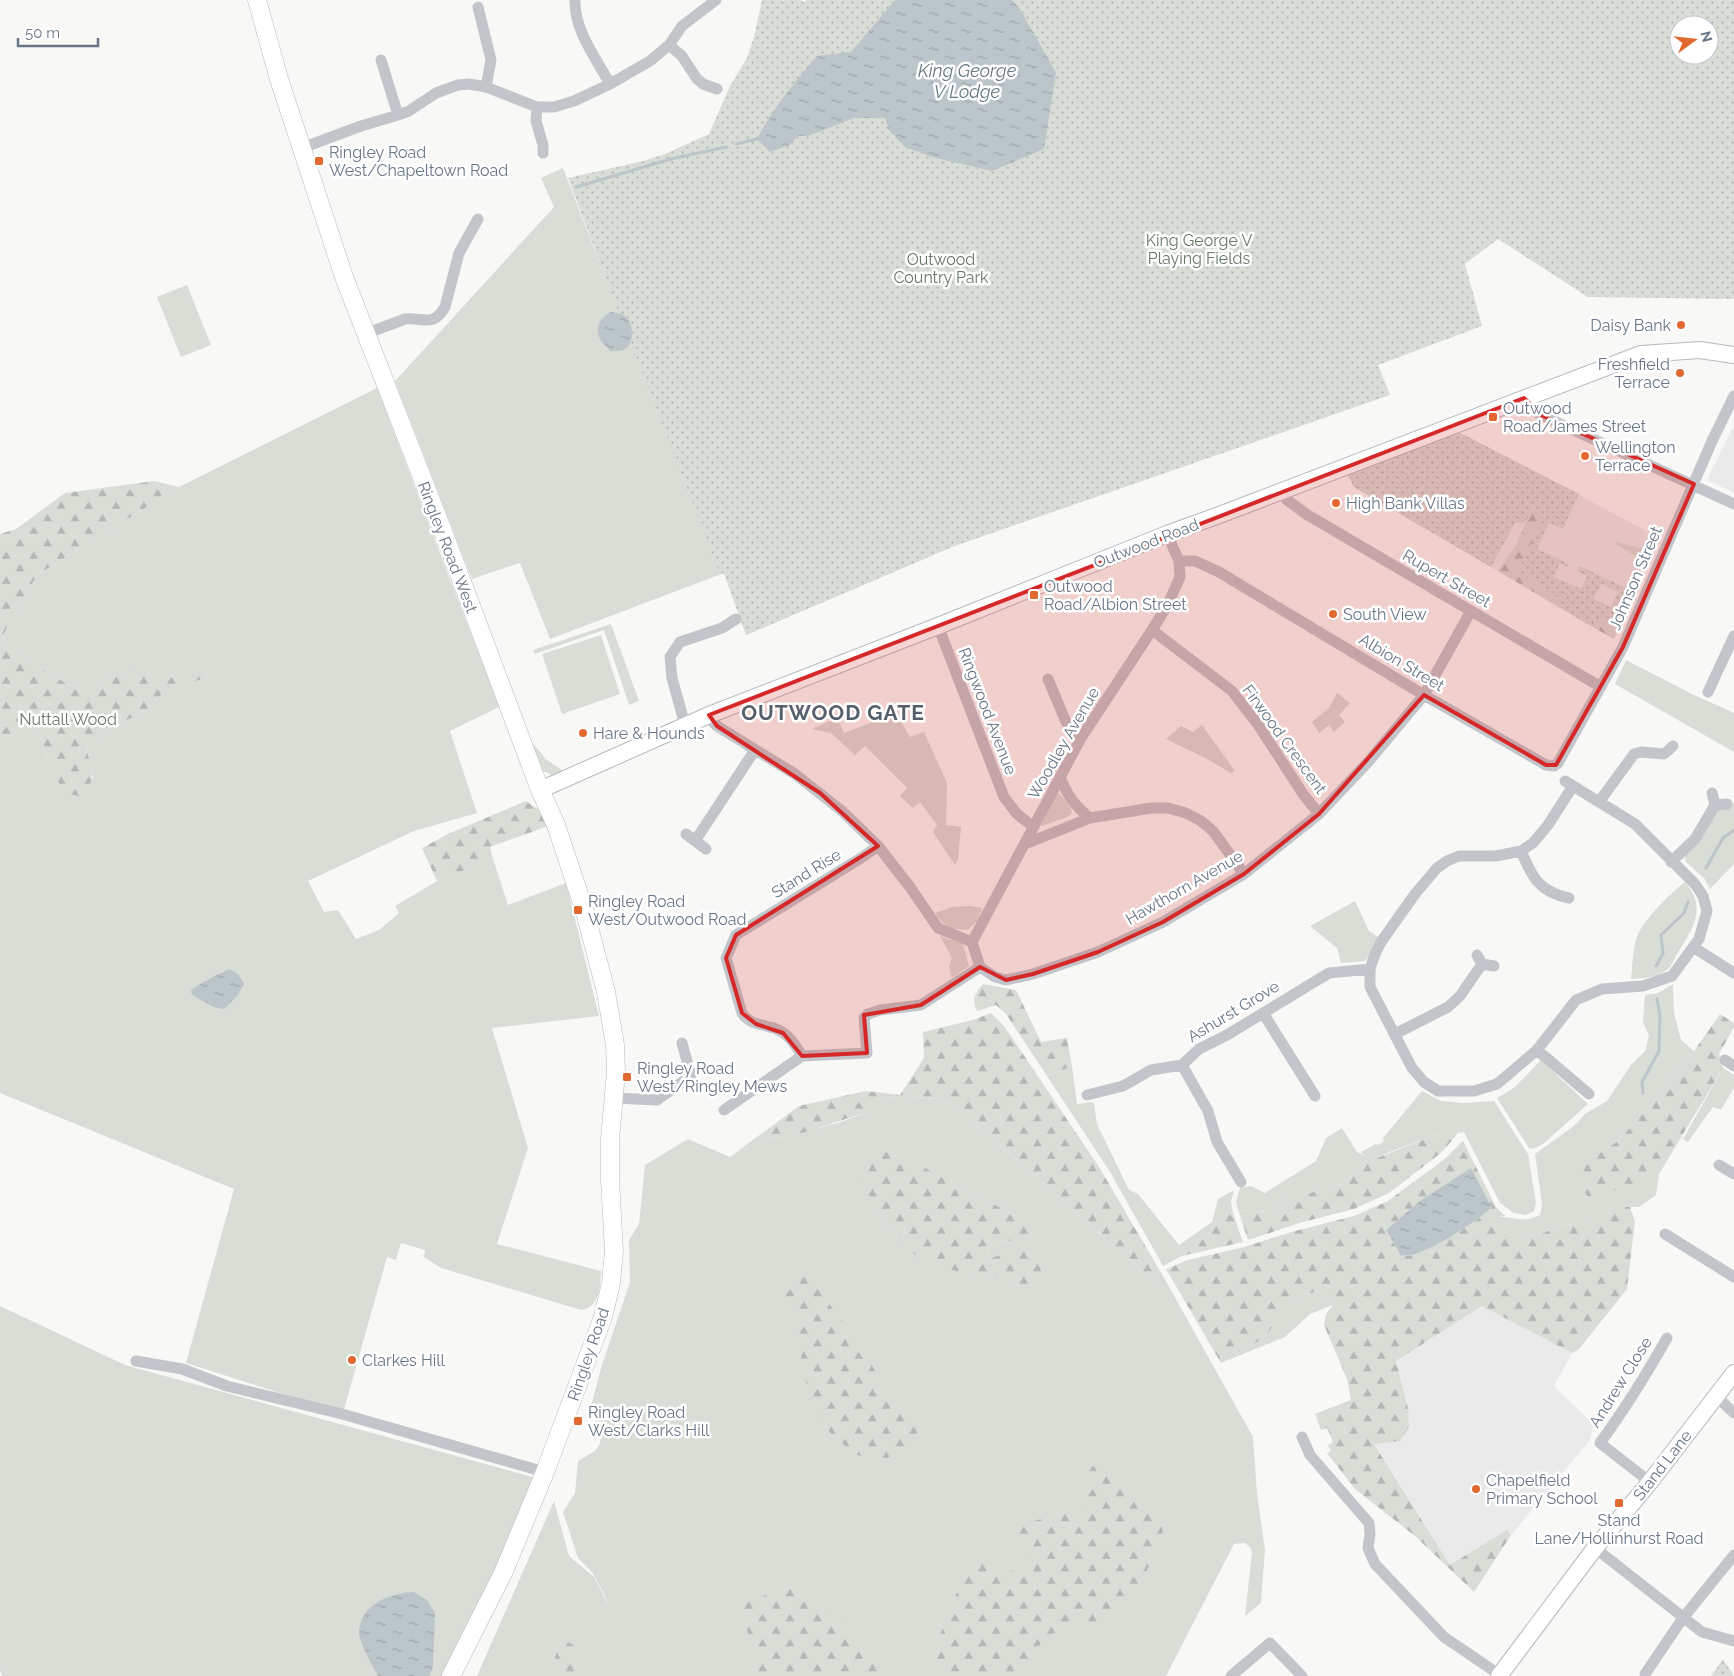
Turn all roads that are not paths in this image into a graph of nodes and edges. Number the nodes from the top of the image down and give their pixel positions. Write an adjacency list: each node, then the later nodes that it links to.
1 (257, 0): 12 (main road, Ringley Road West)
2 (575, 0): 7 (street)
3 (716, 0): 5 (street)
4 (478, 7): 8 (street)
5 (670, 45): 7 (street); 9 (street)
6 (381, 60): 11 (street)
7 (610, 84): 10 (street)
8 (486, 88): 10 (street); 11 (street)
9 (717, 89)
10 (537, 108): 13 (street)
11 (398, 115): 12 (street)
12 (302, 148): 15 (main road, Ringley Road West)
13 (543, 153)
14 (478, 218): 15 (street)
15 (365, 334): 40 (main road, Ringley Road West)
16 (1734, 355): 18 (street, Outwood Road)
17 (1734, 396): 19 (street, Johnson Street)
18 (1524, 398): 19 (street); 20 (street, Outwood Road)
19 (1694, 484): 21 (street); 30 (street, Johnson Street)
20 (1282, 492): 22 (street, Outwood Road); 24 (street, Rupert Street)
21 (1734, 504)
22 (1167, 534): 23 (street); 26 (street, Outwood Road)
23 (1179, 561): 27 (street, Woodley Avenue); 32 (street, Albion Street)
24 (1471, 611): 30 (street, Rupert Street); 32 (street, Hawthorn Avenue)
25 (736, 619): 34 (street)
26 (938, 626): 33 (street, Outwood Road); 45 (street, Ringwood Avenue)
27 (1152, 630): 35 (street, Woodley Avenue); 43 (street, Firwood Crescent)
28 (1734, 636): 31 (street)
29 (1048, 679): 35 (street)
30 (1601, 687): 38 (street, Johnson Street)
31 (1708, 692)
32 (1424, 695): 38 (street, Albion Street); 43 (street, Hawthorn Avenue)
33 (709, 715): 34 (street, Outwood Road); 37 (street)
34 (685, 725): 40 (street, Outwood Road)
35 (1081, 738): 39 (street, Woodley Avenue)
36 (1672, 746): 42 (street)
37 (754, 750): 47 (street); 48 (street)
38 (1554, 766)
39 (1060, 776): 44 (street); 45 (street, Woodley Avenue)
40 (540, 790): 68 (main road, Ringley Road West)
41 (1718, 800): 50 (street)
42 (1599, 802): 49 (street); 50 (street)
43 (1320, 814): 51 (street, Hawthorn Avenue)
44 (1090, 818): 46 (street); 51 (street)
45 (1034, 826): 46 (street, Woodley Avenue)
46 (1025, 844): 53 (street, Woodley Avenue)
47 (878, 846): 53 (street); 63 (street, Stand Rise)
48 (706, 849)
49 (1521, 851): 52 (street); 57 (street)
50 (1671, 862): 54 (street)
51 (1244, 874): 56 (street, Hawthorn Avenue)
52 (1562, 899)
53 (972, 942): 56 (street)
54 (1693, 947): 58 (street); 62 (street)
55 (1484, 961): 60 (street)
56 (980, 967): 63 (street)
57 (1370, 969): 59 (street, Ashurst Grove); 60 (street)
58 (1734, 973)
59 (1263, 1013): 64 (street, Ashurst Grove); 67 (street)
60 (1395, 1034): 62 (street)
61 (682, 1043): 68 (street)
62 (1537, 1050): 65 (street)
63 (802, 1056): 69 (street)
64 (1182, 1066): 66 (street, Ashurst Grove); 72 (street)
65 (1589, 1094)
66 (1087, 1095)
67 (1315, 1096)
68 (614, 1098): 81 (main road, Ringley Road)
69 (727, 1105)
70 (1718, 1165): 71 (street)
71 (1734, 1174)
72 (1241, 1182)
73 (1665, 1234): 74 (street)
74 (1734, 1277)
75 (1666, 1338): 82 (street, Andrew Close)
76 (136, 1361): 81 (street)
77 (1734, 1373): 78 (street, Stand Lane)
78 (1716, 1396): 79 (street); 82 (street, Stand Lane)
79 (1734, 1413)
80 (1302, 1437): 91 (street)
81 (545, 1472): 88 (main road, Ringley Road)
82 (1650, 1482): 83 (street, Stand Lane)
83 (1595, 1548): 85 (street); 91 (street, Stand Lane)
84 (1734, 1554): 85 (street)
85 (1683, 1618): 86 (street); 87 (street)
86 (1734, 1641)
87 (1645, 1674)
88 (451, 1676)
89 (1231, 1676): 90 (street)
90 (1302, 1676)
91 (1500, 1676)

